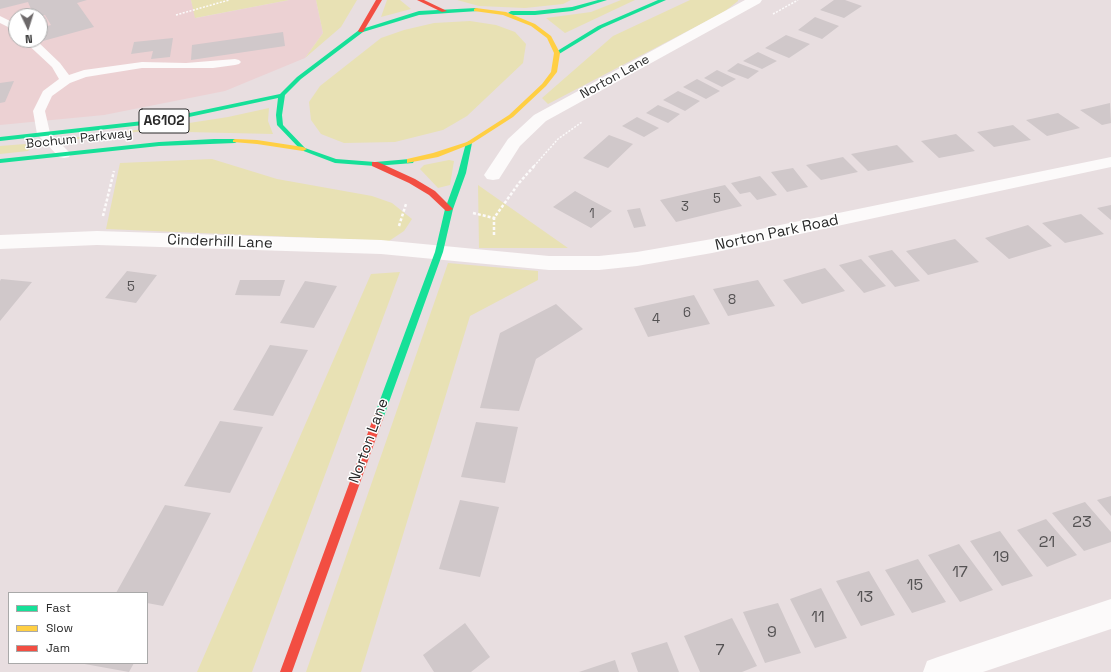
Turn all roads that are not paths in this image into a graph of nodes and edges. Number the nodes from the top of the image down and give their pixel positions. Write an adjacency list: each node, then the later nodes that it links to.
1 (379, 0): 8 (main road)
2 (420, 0): 6 (main road)
3 (604, 0): 7 (main road)
4 (662, 0): 10 (main road)
5 (755, 0): 22 (street, Norton Lane)
6 (444, 11): 7 (main road); 8 (main road)
7 (504, 13): 10 (main road)
8 (361, 31): 13 (main road)
9 (38, 48): 12 (lane)
10 (557, 53): 16 (main road)
11 (235, 62): 12 (lane)
12 (66, 80): 14 (lane)
13 (282, 95): 14 (main road, Bochum Parkway / A6102); 17 (main road)
14 (44, 134): 15 (main road, Bochum Parkway / A6102); 18 (lane)
15 (0, 139)
16 (469, 143): 21 (main road); 23 (main road, Norton Lane)
17 (303, 150): 18 (main road, Bochum Parkway / A6102); 21 (main road, Bochum Parkway)
18 (64, 154): 19 (main road, Bochum Parkway / A6102)
19 (0, 161)
20 (1111, 162): 25 (street, Norton Park Road)
21 (375, 164): 23 (main road)
22 (493, 175)
23 (450, 209): 25 (main road, Norton Lane)
24 (0, 242): 25 (street, Cinderhill Lane)
25 (439, 252): 27 (main road, Norton Lane)
26 (1111, 614): 28 (street)
27 (286, 672)
28 (938, 672)

